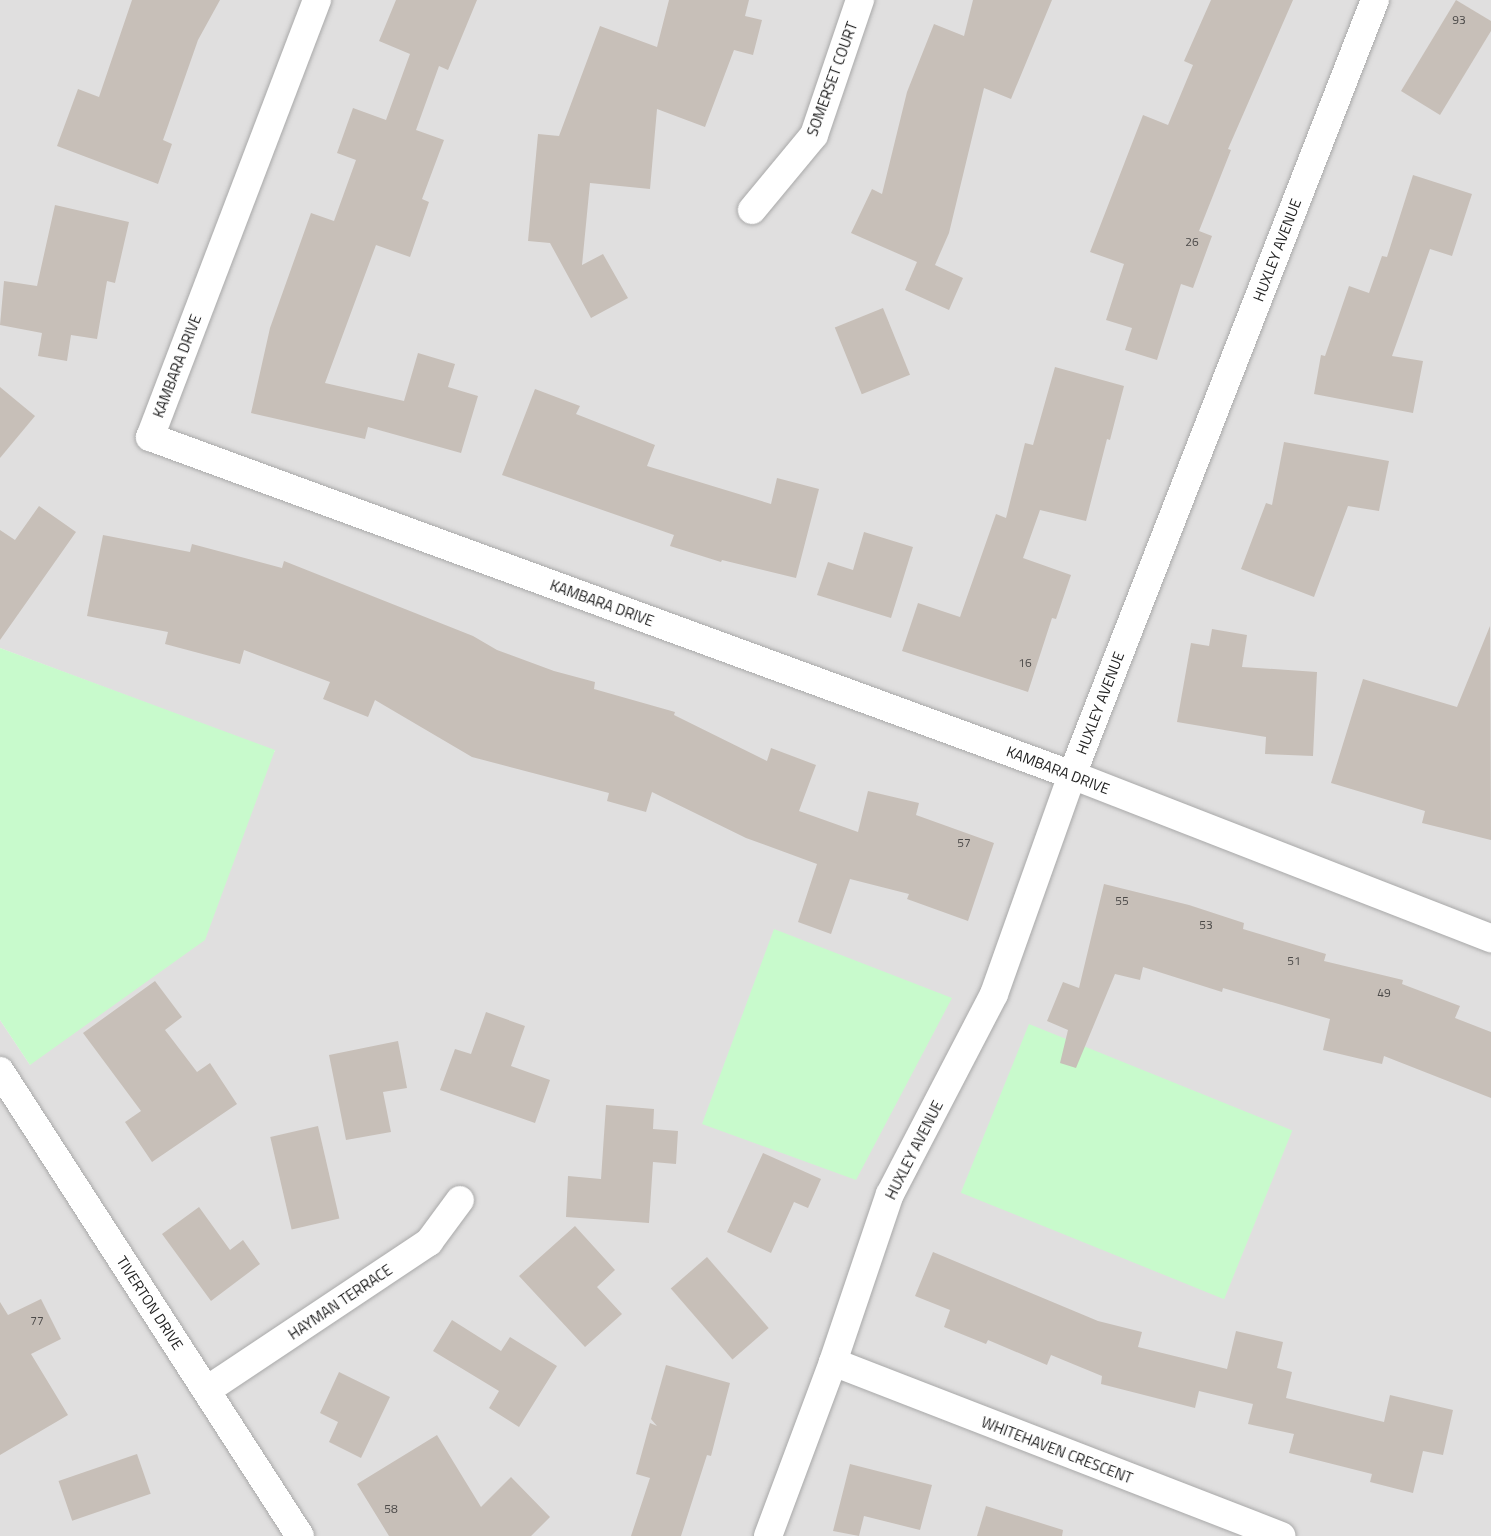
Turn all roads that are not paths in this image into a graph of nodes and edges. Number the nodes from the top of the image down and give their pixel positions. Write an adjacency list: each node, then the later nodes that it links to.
1 (317, 0): 5 (street, KAMBARA DRIVE)
2 (860, 0): 4 (street, SOMERSET COURT)
3 (1375, 0): 5 (street, HUXLEY AVENUE)
4 (752, 210)
5 (1072, 775): 6 (street, KAMBARA DRIVE); 9 (street, HUXLEY AVENUE)
6 (1491, 938)
7 (0, 1071): 10 (street, TIVERTON DRIVE)
8 (460, 1200): 10 (street, HAYMAN TERRACE)
9 (833, 1362): 11 (street, WHITEHAVEN CRESCENT); 13 (street, HUXLEY AVENUE)
10 (207, 1390): 12 (street, TIVERTON DRIVE)
11 (1241, 1529): 14 (street, WHITEHAVEN CRESCENT)
12 (300, 1536)
13 (768, 1536)
14 (1281, 1536)

